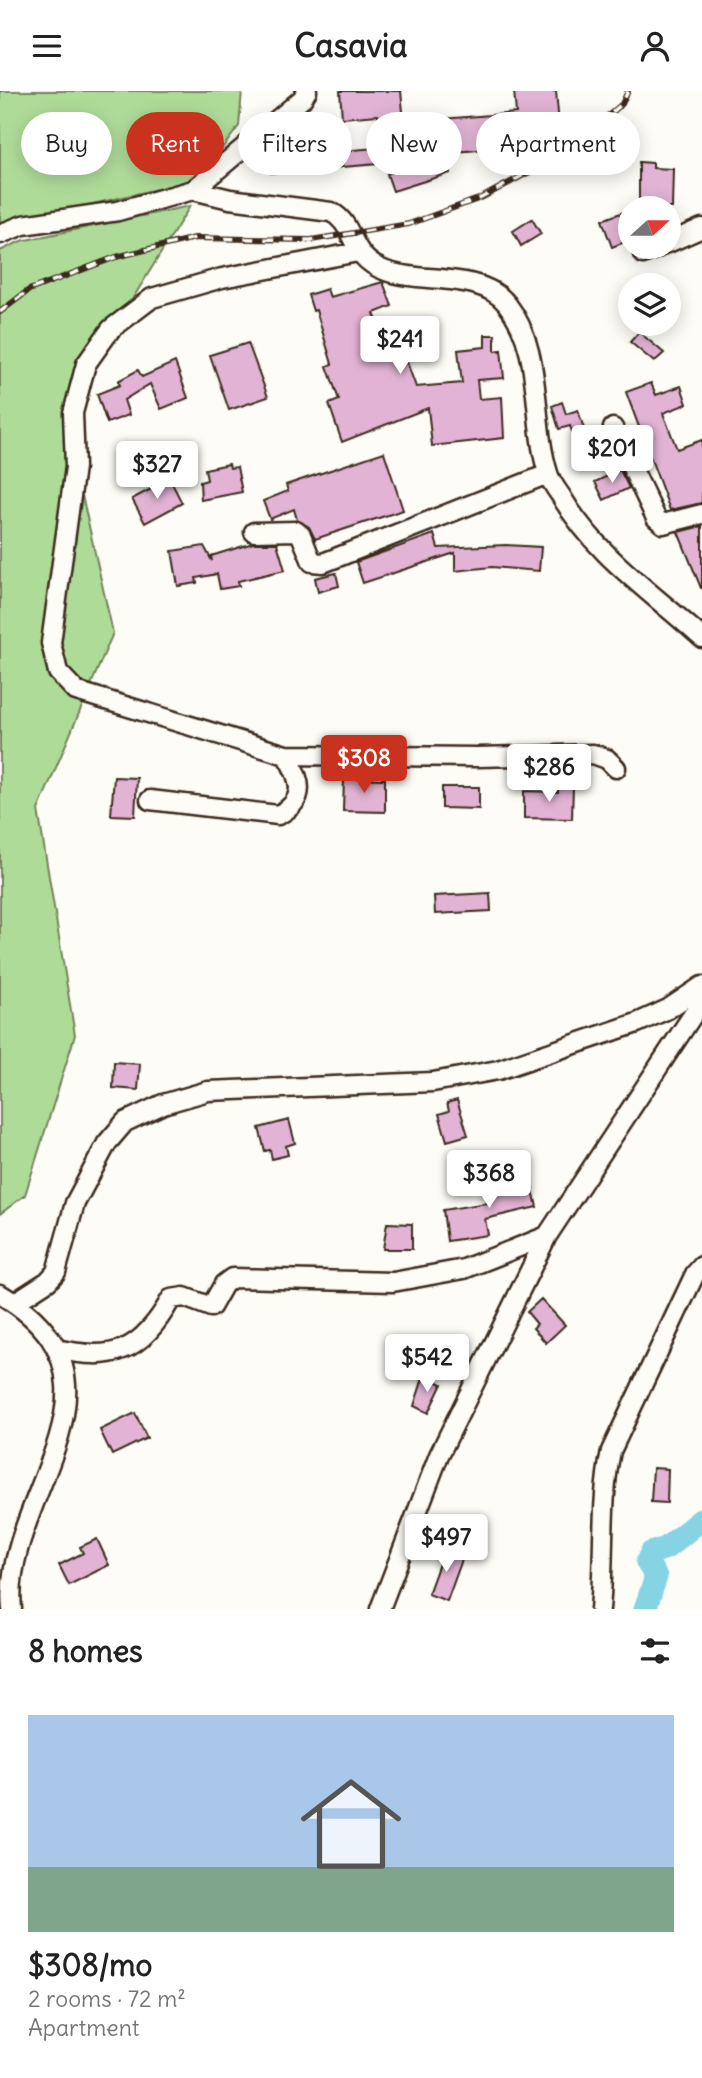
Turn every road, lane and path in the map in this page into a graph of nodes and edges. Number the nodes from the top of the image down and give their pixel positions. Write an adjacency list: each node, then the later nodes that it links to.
1 (307, 91): 2 (street)
2 (193, 190): 4 (street); 6 (street)
3 (702, 228): 5 (street)
4 (0, 234)
5 (681, 237)
6 (358, 253): 8 (street); 12 (street)
7 (613, 428): 9 (street)
8 (548, 474): 10 (street); 11 (street)
9 (702, 514)
10 (254, 532)
11 (702, 638)
12 (286, 755): 13 (street); 14 (street)
13 (616, 768)
14 (150, 800)
15 (702, 986): 19 (street)
16 (702, 1001): 17 (street)
17 (547, 1236): 20 (street); 22 (street)
18 (702, 1266): 23 (street)
19 (7, 1299): 20 (street)
20 (56, 1349): 21 (street)
21 (12, 1609)
22 (380, 1609)
23 (600, 1609)

